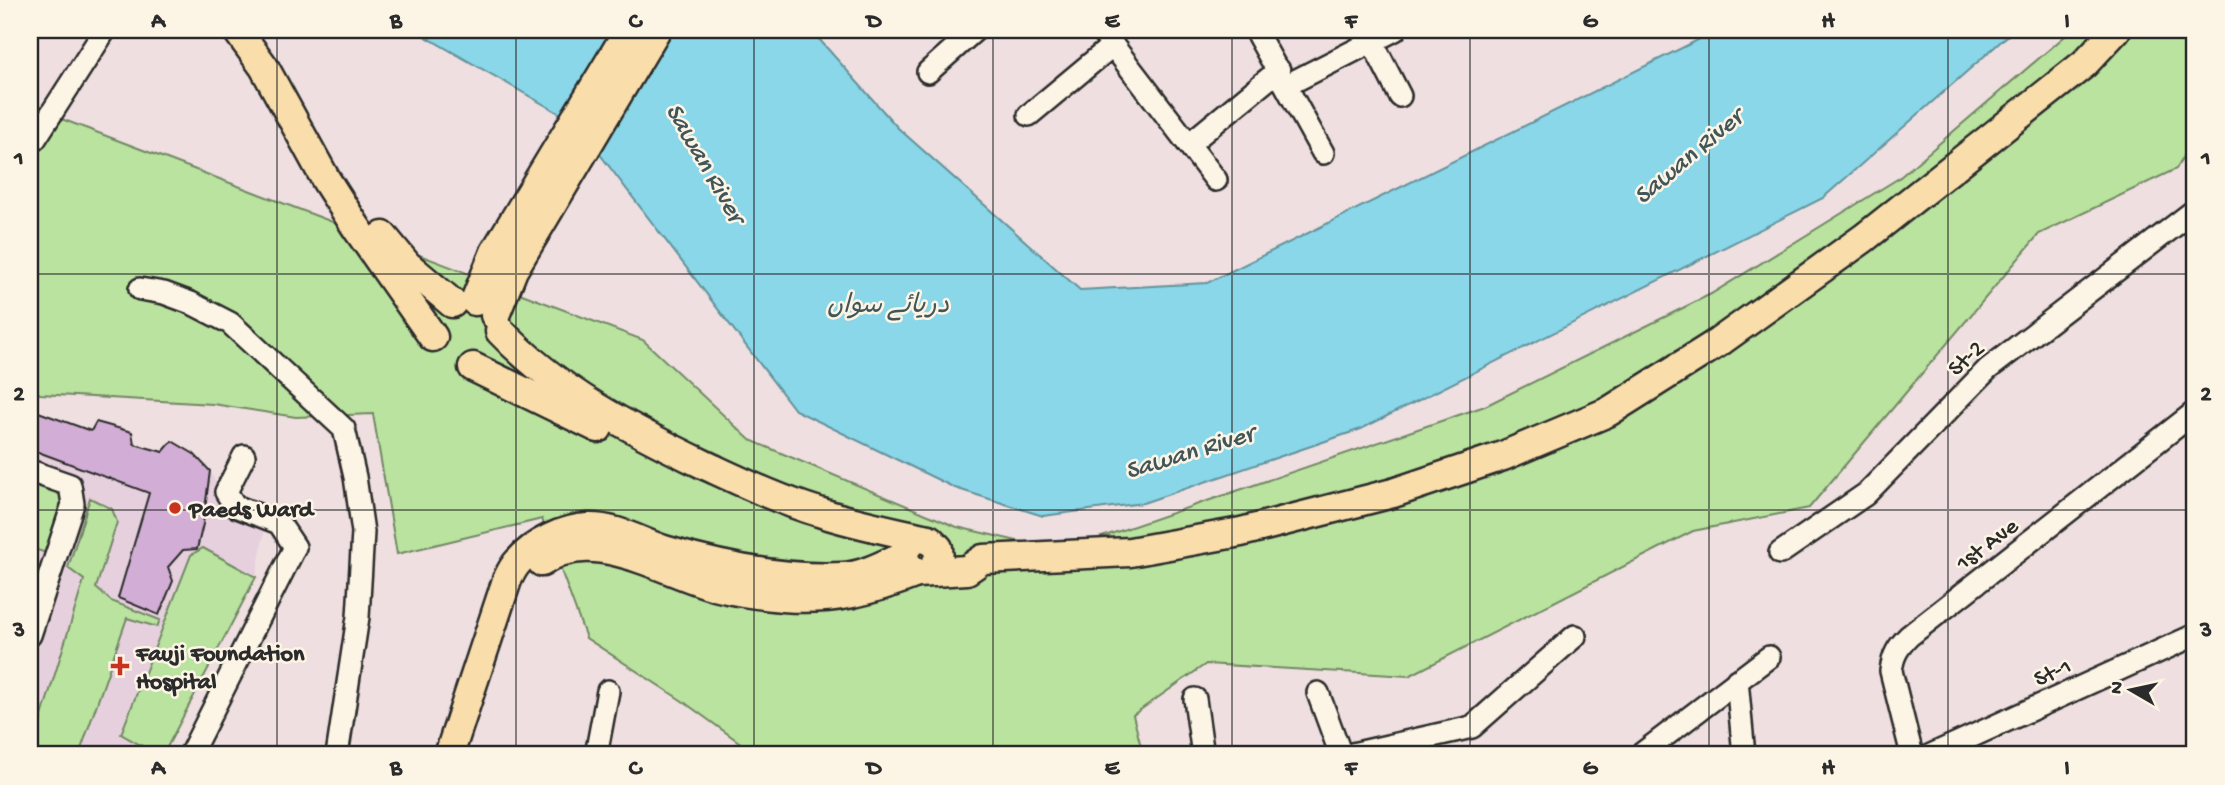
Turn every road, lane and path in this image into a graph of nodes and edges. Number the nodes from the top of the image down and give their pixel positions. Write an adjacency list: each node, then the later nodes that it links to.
1 (105, 30): 16 (street)
2 (237, 30): 24 (main road)
3 (260, 30): 23 (main road)
4 (629, 30): 21 (main road)
5 (656, 30): 21 (main road)
6 (975, 30): 12 (street)
7 (1255, 30): 13 (street)
8 (1395, 30): 10 (street)
9 (2116, 30): 29 (main road)
10 (1368, 36): 13 (street); 14 (street)
11 (1107, 37): 15 (street); 17 (street)
12 (928, 72)
13 (1283, 78): 17 (street); 18 (street)
14 (1400, 96)
15 (1029, 115)
16 (30, 142)
17 (1189, 144): 19 (street)
18 (1323, 153)
19 (1216, 180)
20 (2195, 210): 28 (street, St-2)
21 (504, 261): 23 (main road)
22 (140, 289): 39 (street)
23 (481, 312): 24 (main road); 24 (main road); 29 (main road)
24 (450, 356): 29 (main road)
25 (2195, 412): 48 (street, 1st Ave)
26 (244, 456): 38 (street)
27 (30, 471): 30 (street)
28 (1780, 553)
29 (919, 555): 40 (main road); 41 (main road)
30 (30, 635)
31 (2195, 635): 49 (street, St-1)
32 (1575, 636): 45 (street)
33 (1769, 657): 34 (street)
34 (1737, 680): 46 (street); 47 (street)
35 (608, 691): 42 (street)
36 (1318, 693): 44 (street)
37 (1195, 699): 43 (street)
38 (190, 755)
39 (337, 755)
40 (449, 755)
41 (462, 755)
42 (596, 755)
43 (1203, 755)
44 (1341, 755)
45 (1348, 755)
46 (1640, 755)
47 (1744, 755)
48 (1912, 755)
49 (1931, 755)

